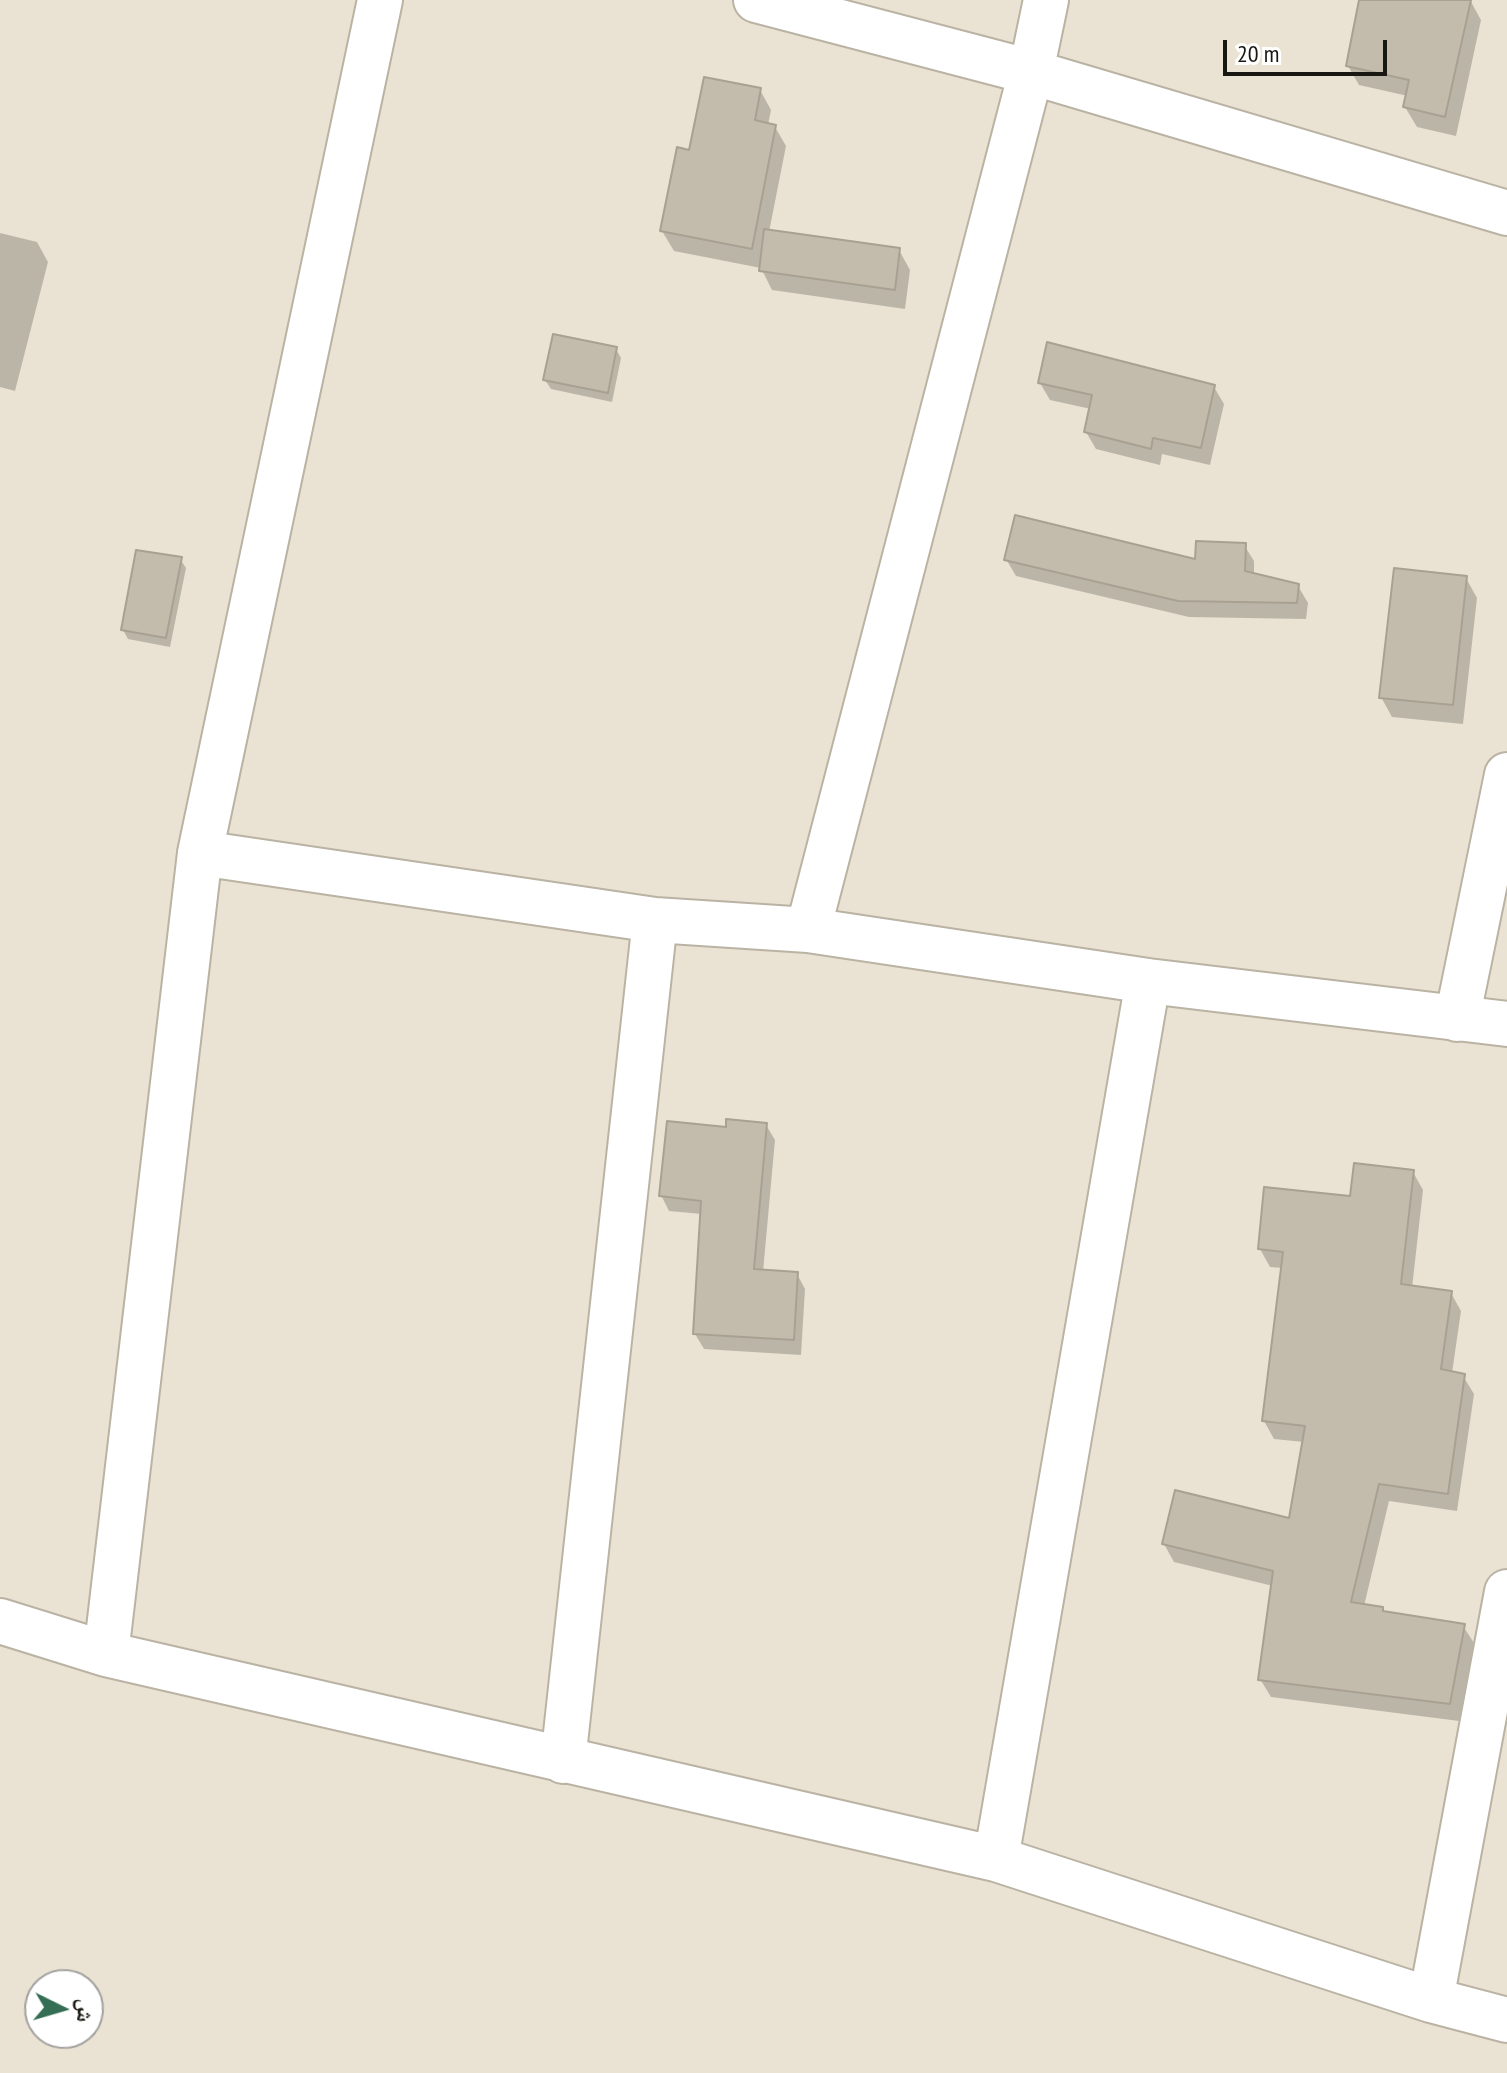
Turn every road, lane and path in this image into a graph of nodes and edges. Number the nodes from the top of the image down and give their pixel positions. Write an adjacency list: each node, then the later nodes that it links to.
1 (380, 0): 7 (street)
2 (756, 0): 4 (street)
3 (1046, 0): 4 (street)
4 (1031, 72): 5 (street); 9 (street)
5 (1507, 213)
6 (1507, 775): 11 (street)
7 (200, 853): 8 (street); 15 (street)
8 (655, 920): 9 (street); 16 (street)
9 (808, 930): 10 (street)
10 (1148, 981): 11 (street); 17 (street)
11 (1457, 1019): 12 (street)
12 (1507, 1024)
13 (1507, 1592): 18 (street)
14 (0, 1621): 15 (street)
15 (106, 1654): 16 (street)
16 (563, 1761): 17 (street)
17 (996, 1859): 18 (street)
18 (1431, 2000): 19 (street)
19 (1507, 2020)

